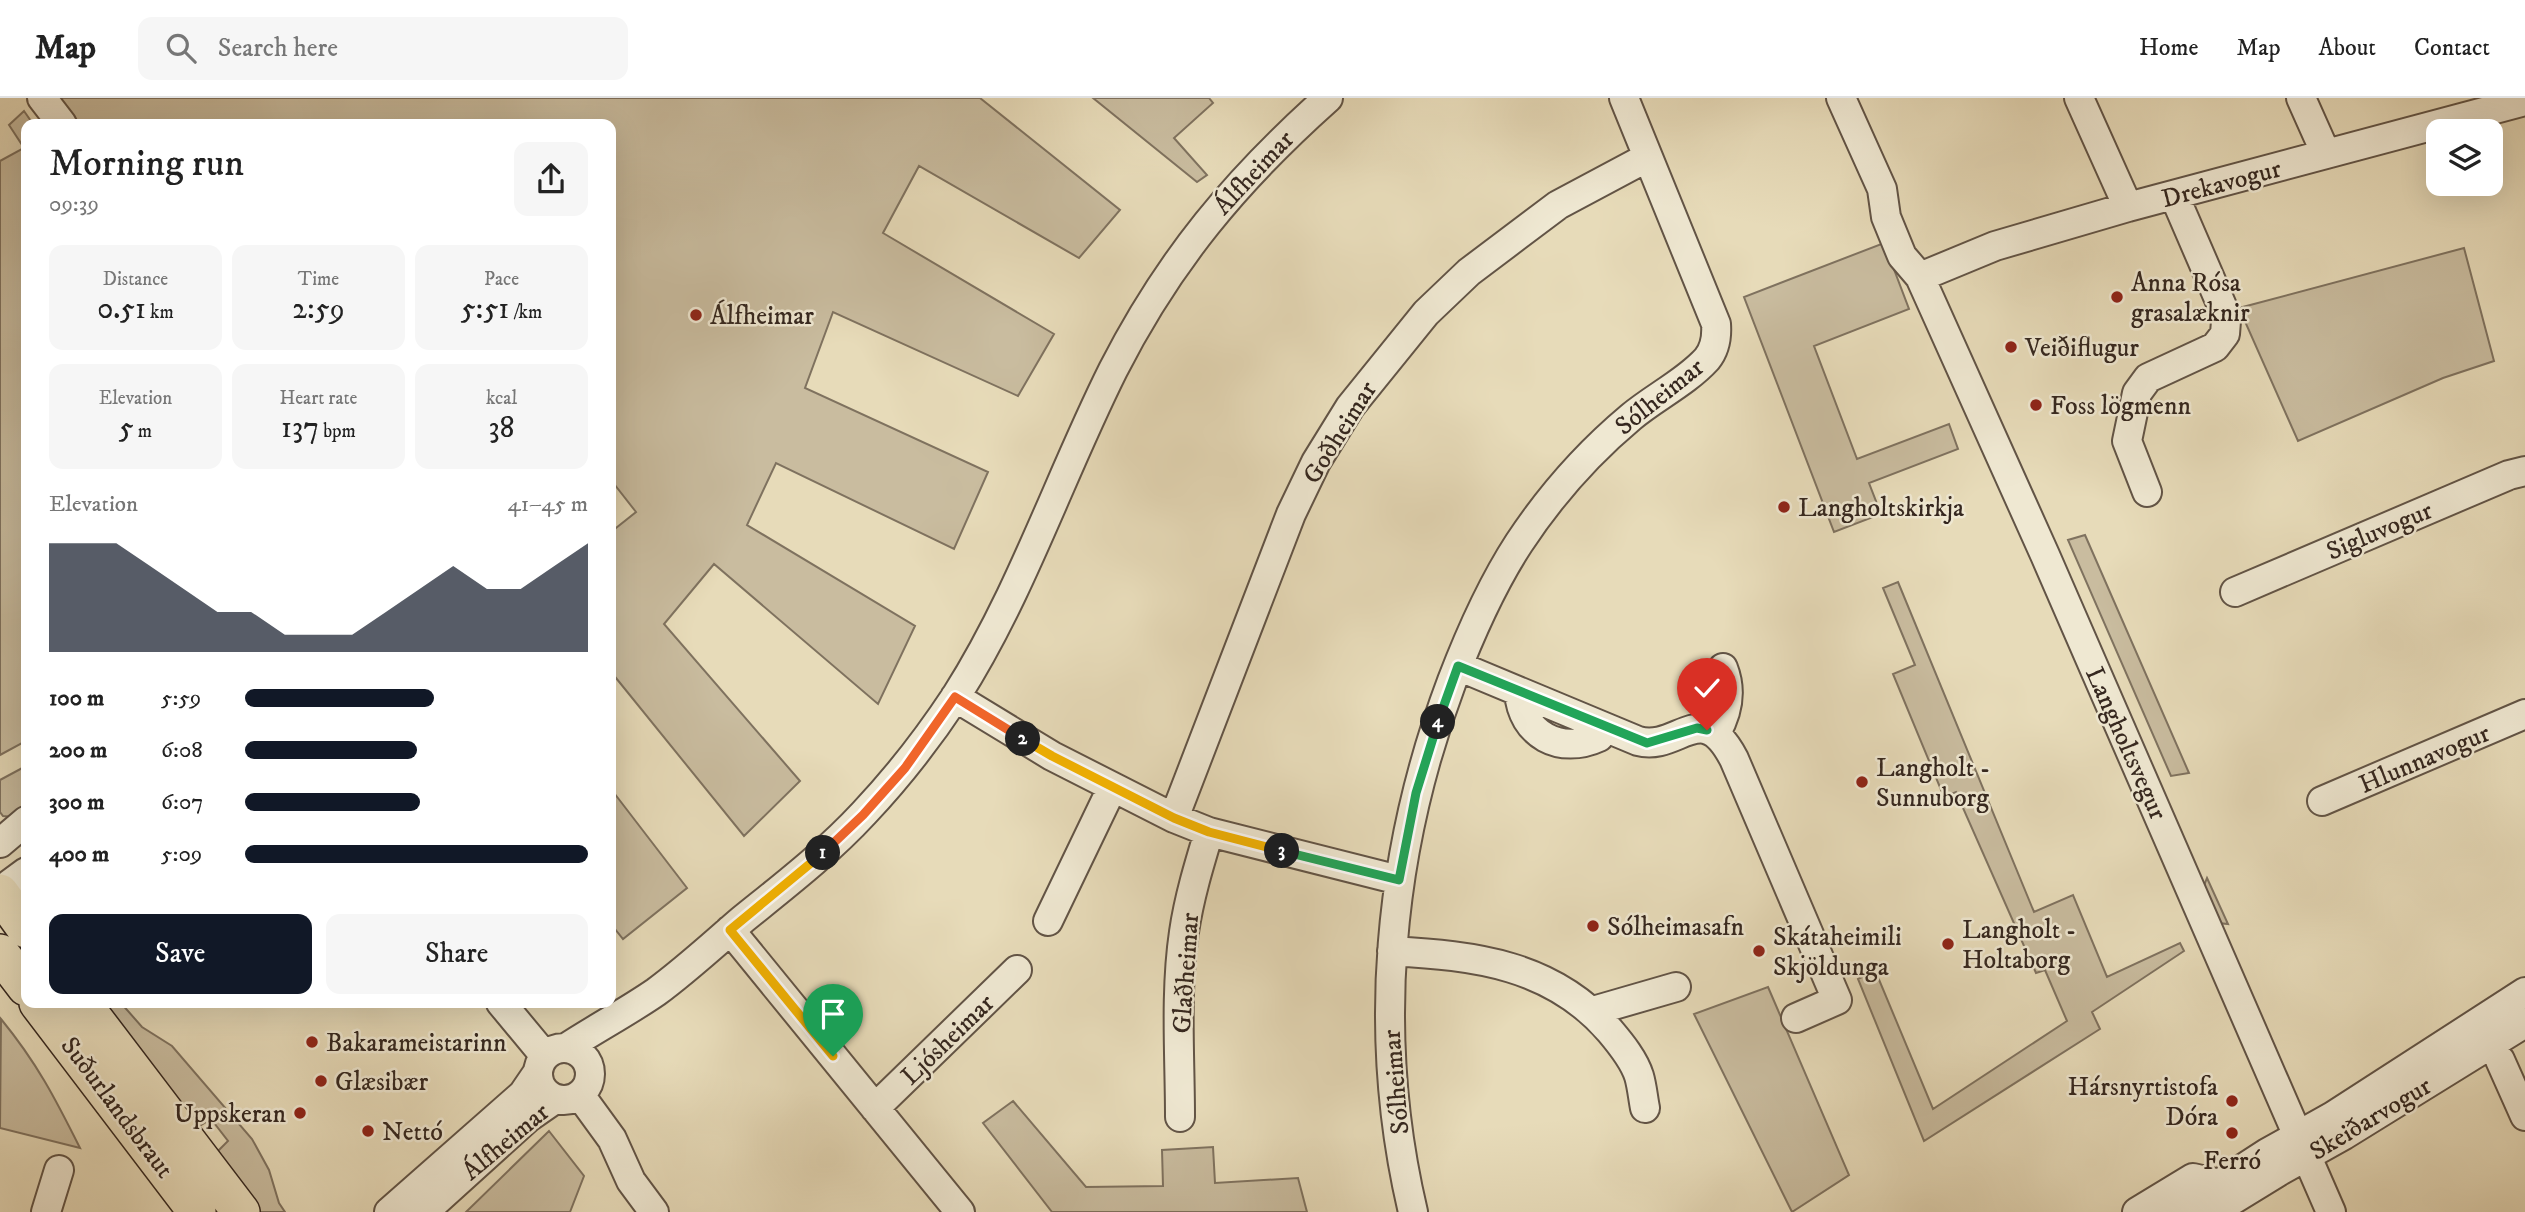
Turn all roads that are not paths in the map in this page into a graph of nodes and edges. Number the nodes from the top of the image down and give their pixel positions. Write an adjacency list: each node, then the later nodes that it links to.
1 (43, 98): 8 (street)
2 (1328, 98): 20 (street, Álfheimar)
3 (1624, 98): 10 (street, Sólheimar)
4 (1841, 98): 13 (street, Langholtsvegur)
5 (2079, 98): 12 (street)
6 (2301, 98): 9 (street)
7 (2525, 101): 9 (street, Drekavogur)
8 (58, 119)
9 (2326, 154): 11 (street, Drekavogur)
10 (1648, 157): 17 (street, Sólheimar); 26 (street, Goðheimar)
11 (2174, 195): 12 (street, Drekavogur); 15 (street)
12 (2128, 208): 13 (street, Drekavogur)
13 (1920, 275): 61 (street, Langholtsvegur)
14 (2525, 471): 16 (street, Sigluvogur)
15 (2147, 492)
16 (2235, 592)
17 (1458, 666): 19 (street); 31 (street, Sólheimar)
18 (1723, 668): 22 (street)
19 (1519, 692): 22 (street); 23 (street)
20 (955, 697): 24 (street); 35 (street, Álfheimar)
21 (2525, 714): 25 (street, Hlunnavogur)
22 (1716, 733): 48 (street)
23 (1599, 737)
24 (1112, 788): 26 (street); 33 (street)
25 (2322, 801)
26 (1174, 818): 28 (street)
27 (21, 825): 29 (street)
28 (1209, 832): 31 (street); 60 (street, Glaðheimar)
29 (0, 843)
30 (21, 877): 32 (street)
31 (1399, 880): 36 (street, Sólheimar)
32 (0, 892): 34 (main road)
33 (1048, 921)
34 (21, 922)
35 (730, 930): 42 (street, Álfheimar); 57 (street)
36 (1392, 951): 47 (street); 72 (street, Sólheimar)
37 (0, 953): 40 (main road, Suðurlandsbraut)
38 (1017, 970): 57 (street, Ljósheimar)
39 (2525, 970): 53 (street, Skeiðarvogur)
40 (21, 984)
41 (1676, 987): 47 (street)
42 (656, 992): 50 (street, Álfheimar); 52 (street, Álfheimar)
43 (2525, 992): 53 (street, Skeiðarvogur)
44 (40, 1008): 65 (main road, Suðurlandsbraut)
45 (86, 1008): 56 (main road, Suðurlandsbraut)
46 (505, 1008): 50 (street)
47 (1592, 1011): 58 (street)
48 (1796, 1018)
49 (2525, 1023): 61 (street, Skeiðarvogur)
50 (549, 1059): 52 (street); 55 (street); 68 (street, Álfheimar)
51 (2500, 1060): 59 (street)
52 (590, 1067): 55 (street)
53 (2380, 1074): 54 (street, Skeiðarvogur); 61 (street, Skeiðarvogur)
54 (2333, 1093)
55 (567, 1097): 69 (street, Álfheimar); 70 (street)
56 (157, 1102): 66 (main road, Suðurlandsbraut); 67 (street)
57 (875, 1108): 71 (street)
58 (1645, 1108)
59 (2525, 1116)
60 (1180, 1117)
61 (2302, 1147): 63 (street, Skeiðarvogur); 75 (street, Skeiðarvogur); 76 (street, Langholtsvegur)
62 (59, 1170): 64 (street)
63 (2220, 1184): 73 (street); 74 (street, Skeiðarvogur)
64 (46, 1212)
65 (197, 1212)
66 (241, 1212)
67 (247, 1212)
68 (389, 1212)
69 (424, 1212)
70 (654, 1212)
71 (960, 1212)
72 (1413, 1212)
73 (2137, 1212)
74 (2176, 1212)
75 (2213, 1212)
76 (2331, 1212)

